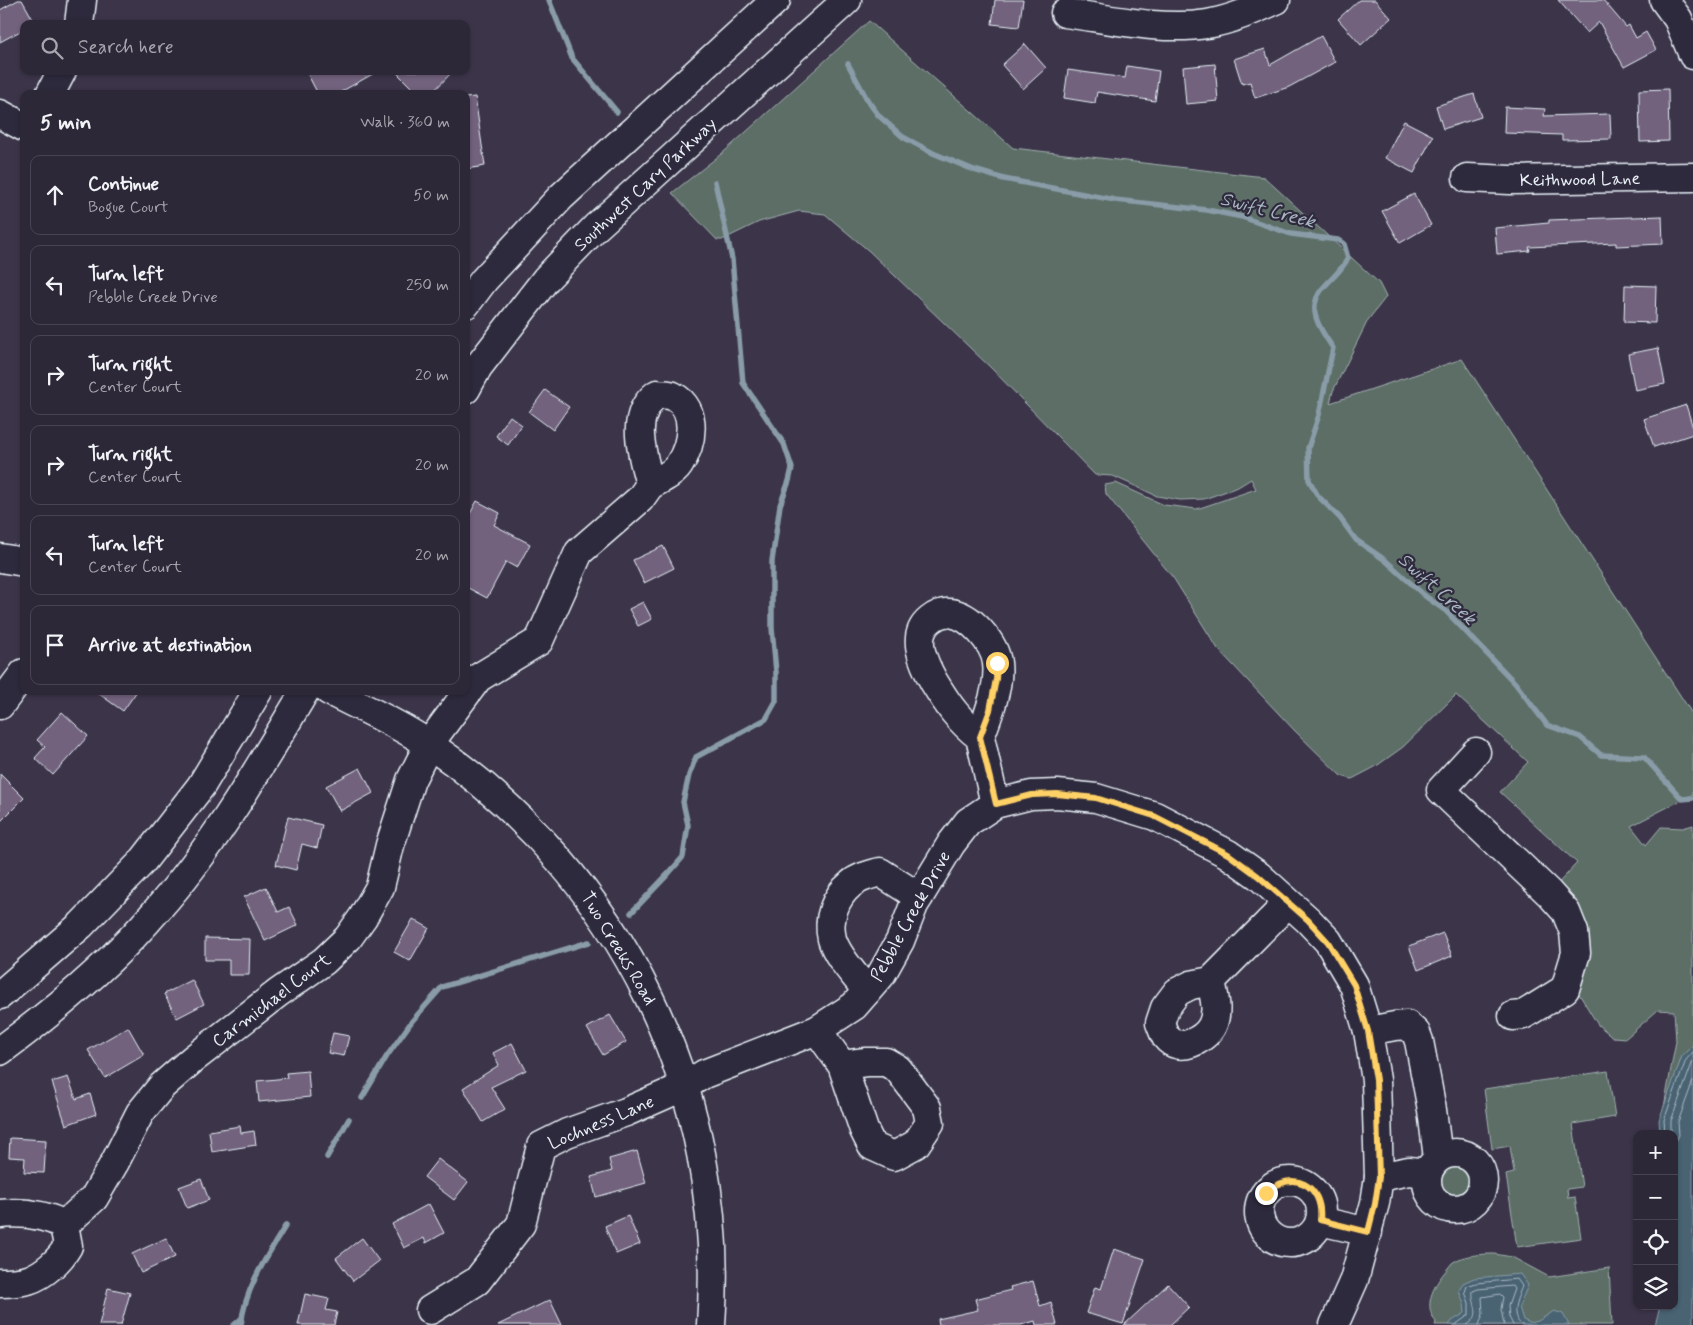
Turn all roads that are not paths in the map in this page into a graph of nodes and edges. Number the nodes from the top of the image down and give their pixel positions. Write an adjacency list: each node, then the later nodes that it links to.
1 (82, 0): 7 (street)
2 (776, 0): 15 (street)
3 (847, 0): 16 (street, Southwest Cary Parkway)
4 (1276, 0): 6 (street)
5 (1664, 0): 8 (street)
6 (1065, 13)
7 (80, 20)
8 (1693, 55)
9 (60, 75): 10 (street)
10 (52, 90)
11 (0, 114): 12 (street)
12 (20, 125)
13 (1693, 177): 14 (street, Keithwood Lane)
14 (1467, 178)
15 (470, 299)
16 (470, 382)
17 (650, 485): 21 (street, Carmichael Court)
18 (0, 558): 19 (street)
19 (20, 561)
20 (20, 678): 26 (street)
21 (470, 689)
22 (256, 695): 35 (street)
23 (303, 695): 39 (street)
24 (337, 695): 28 (street, Two Creeks Road)
25 (465, 695): 28 (street, Carmichael Court)
26 (0, 705)
27 (980, 737): 30 (street)
28 (429, 744): 41 (street, Two Creeks Road); 45 (street, Carmichael Court)
29 (1476, 752): 36 (street)
30 (996, 804): 31 (street, Pebble Creek Drive); 32 (street, Pebble Creek Drive)
31 (919, 897): 34 (street, Pebble Creek Drive); 34 (street)
32 (1288, 903): 33 (street); 38 (street, Pebble Creek Drive)
33 (1211, 980)
34 (867, 990): 37 (street, Pebble Creek Drive)
35 (0, 995)
36 (1513, 1016)
37 (817, 1030): 40 (street); 41 (street, Pebble Creek Drive)
38 (1368, 1031): 42 (street, Pebble Creek Drive); 42 (street)
39 (0, 1051)
40 (842, 1065)
41 (685, 1086): 48 (street, Lochness Lane); 49 (street, Two Creeks Road)
42 (1379, 1177): 46 (street, Pebble Creek Drive)
43 (0, 1214): 45 (street)
44 (1320, 1220): 46 (street)
45 (64, 1226): 47 (street)
46 (1368, 1232): 50 (street, Pebble Creek Drive)
47 (0, 1283)
48 (430, 1310)
49 (711, 1325)
50 (1334, 1325)

